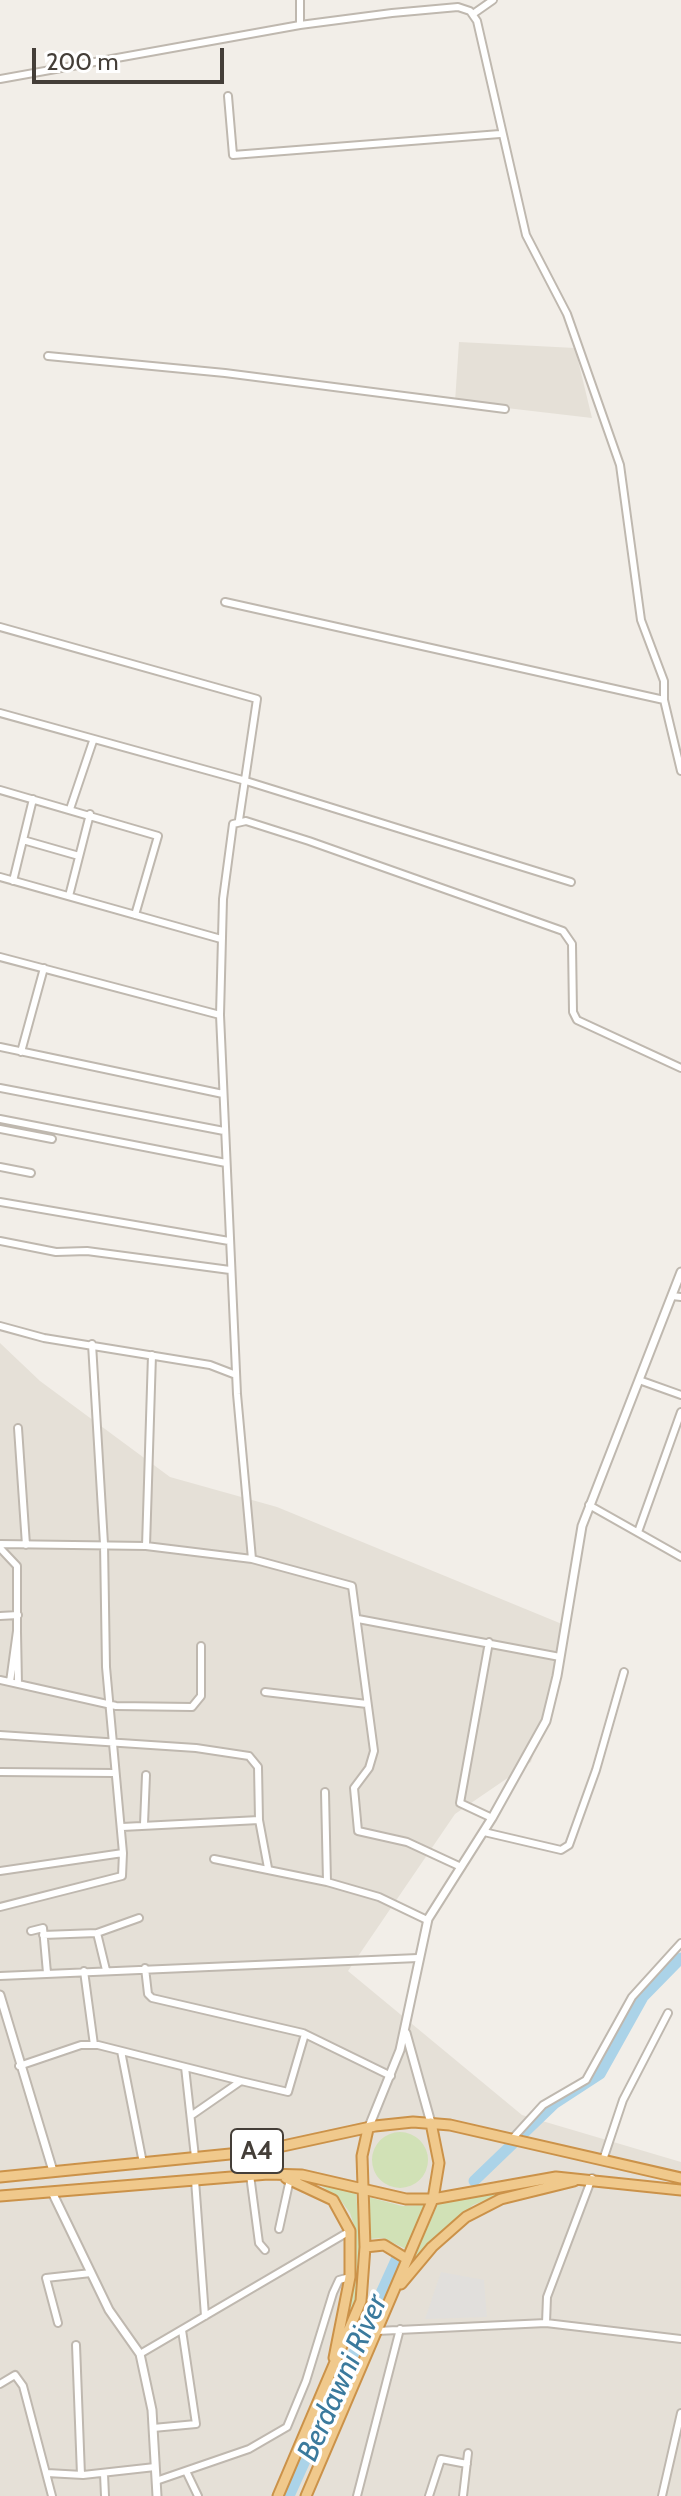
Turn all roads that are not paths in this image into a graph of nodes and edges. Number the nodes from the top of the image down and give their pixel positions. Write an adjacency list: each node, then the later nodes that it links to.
1 (300, 0): 5 (street)
2 (476, 0): 4 (street)
3 (493, 0): 4 (street)
4 (476, 12): 5 (street); 8 (street)
5 (300, 25): 6 (street)
6 (0, 79)
7 (228, 96): 8 (street)
8 (500, 134): 13 (street)
9 (48, 356): 10 (street)
10 (505, 409)
11 (225, 602): 13 (street)
12 (0, 627): 17 (street)
13 (664, 700): 16 (street)
14 (0, 713): 15 (street)
15 (93, 741): 17 (street); 20 (street)
16 (681, 771)
17 (246, 781): 22 (street); 27 (street)
18 (0, 790): 19 (street)
19 (33, 799): 20 (street); 23 (street)
20 (70, 809): 21 (street)
21 (90, 814): 24 (street); 29 (street)
22 (239, 820): 30 (street); 36 (street)
23 (23, 840): 24 (street); 26 (street)
24 (79, 856): 28 (street)
25 (0, 877): 26 (street)
26 (13, 881): 28 (street)
27 (571, 882)
28 (69, 896): 29 (street)
29 (135, 915): 30 (street)
30 (221, 939): 33 (street)
31 (0, 957): 32 (street)
32 (44, 968): 33 (street); 35 (street)
33 (220, 1015): 38 (street)
34 (0, 1047): 35 (street)
35 (21, 1052): 38 (street)
36 (681, 1068)
37 (0, 1088): 41 (street)
38 (223, 1094): 41 (street)
39 (0, 1119): 43 (street)
40 (0, 1129): 42 (street)
41 (224, 1131): 43 (street)
42 (52, 1139)
43 (226, 1163): 48 (street)
44 (0, 1167): 45 (street)
45 (31, 1173)
46 (0, 1202): 48 (street)
47 (0, 1241): 49 (street)
48 (229, 1241): 49 (street)
49 (230, 1270): 55 (street)
50 (681, 1272): 51 (street)
51 (677, 1296): 56 (street)
52 (0, 1326): 53 (street)
53 (92, 1344): 54 (street); 62 (street)
54 (152, 1355): 55 (street); 65 (street)
55 (236, 1375): 67 (street)
56 (639, 1380): 57 (street); 60 (street)
57 (681, 1395)
58 (681, 1412): 61 (street)
59 (18, 1428): 63 (street)
60 (589, 1505): 61 (street); 73 (street)
61 (638, 1532): 66 (street)
62 (104, 1544): 63 (street); 65 (street); 78 (street)
63 (26, 1545): 64 (street)
64 (0, 1546): 68 (street)
65 (146, 1546): 67 (street)
66 (681, 1557)
67 (252, 1559): 70 (street)
68 (18, 1615): 69 (street); 76 (street)
69 (0, 1616)
70 (358, 1619): 71 (street); 79 (street)
71 (489, 1642): 73 (street); 86 (street)
72 (201, 1646): 78 (street)
73 (560, 1657): 86 (street)
74 (624, 1672): 90 (street)
75 (0, 1680): 76 (street)
76 (14, 1683): 78 (street)
77 (265, 1692): 79 (street)
78 (110, 1704): 81 (street)
79 (367, 1704): 93 (street)
80 (0, 1735): 81 (street)
81 (111, 1744): 83 (street); 87 (street)
82 (0, 1772): 83 (street)
83 (114, 1773): 89 (street)
84 (146, 1775): 88 (street)
85 (325, 1792): 96 (street)
86 (492, 1818): 90 (street)
87 (259, 1820): 88 (street); 94 (street)
88 (144, 1824): 89 (street)
89 (122, 1827): 91 (street)
90 (484, 1832): 93 (street)
91 (123, 1853): 95 (street); 97 (street)
92 (214, 1859): 94 (street)
93 (461, 1867): 99 (street)
94 (268, 1868): 96 (street)
95 (0, 1871)
96 (327, 1882): 99 (street)
97 (0, 1907)
98 (139, 1918): 101 (street)
99 (427, 1920): 104 (street)
100 (31, 1931): 102 (street)
101 (97, 1933): 102 (street); 106 (street)
102 (43, 1935): 108 (street)
103 (681, 1943): 123 (street)
104 (418, 1958): 105 (street); 112 (street)
105 (145, 1968): 106 (street); 113 (street)
106 (106, 1970): 107 (street)
107 (84, 1971): 108 (street); 114 (street)
108 (47, 1973): 109 (street)
109 (0, 1976)
110 (0, 1995): 116 (street)
111 (668, 2013): 125 (street)
112 (405, 2031): 118 (street); 121 (street)
113 (305, 2034): 118 (street); 119 (street)
114 (94, 2045): 115 (street); 116 (street)
115 (121, 2051): 117 (street); 126 (street)
116 (19, 2066): 128 (street)
117 (185, 2067): 119 (street); 120 (street)
118 (391, 2076): 122 (street)
119 (241, 2081): 120 (street)
120 (192, 2115): 124 (street)
121 (431, 2123): 122 (highway, A4); 123 (highway, A4); 142 (highway)
122 (368, 2129): 124 (highway, A4); 138 (highway)
123 (511, 2140): 125 (highway)
124 (195, 2157): 126 (highway, A4)
125 (603, 2160): 133 (highway)
126 (143, 2163): 127 (highway, A4)
127 (74, 2169): 128 (highway, A4); 136 (highway)
128 (53, 2171): 129 (highway, A4)
129 (30, 2173): 131 (highway, A4); 140 (highway)
130 (252, 2175): 134 (highway, A4); 135 (highway); 138 (highway, A4); 146 (street)
131 (0, 2177)
132 (589, 2178): 137 (highway, A4); 142 (highway, A4); 150 (highway); 154 (street)
133 (681, 2178)
134 (195, 2179): 136 (highway, A4); 151 (street)
135 (290, 2179): 143 (street); 144 (highway)
136 (75, 2189): 139 (highway, A4)
137 (681, 2190)
138 (362, 2191): 142 (highway, A4); 145 (highway)
139 (52, 2192): 140 (highway, A4); 148 (street)
140 (33, 2193): 141 (highway, A4)
141 (0, 2196)
142 (433, 2199): 147 (highway)
143 (279, 2229)
144 (350, 2231): 149 (highway); 151 (street)
145 (365, 2247): 147 (highway); 161 (highway)
146 (265, 2250)
147 (407, 2259): 150 (highway)
148 (91, 2273): 153 (street); 160 (street)
149 (350, 2277): 161 (highway); 168 (street)
150 (388, 2304): 152 (highway)
151 (205, 2316): 156 (street)
152 (383, 2316): 155 (street); 157 (highway)
153 (58, 2323)
154 (546, 2323): 155 (street); 158 (street)
155 (398, 2328): 157 (street); 179 (street)
156 (182, 2330): 160 (street); 164 (street)
157 (377, 2331): 178 (highway)
158 (681, 2339)
159 (76, 2345): 171 (street)
160 (140, 2354): 164 (street)
161 (331, 2377): 177 (highway)
162 (0, 2384): 169 (street)
163 (681, 2413): 182 (street)
164 (153, 2428): 167 (street)
165 (468, 2453): 166 (street)
166 (467, 2464): 180 (street); 181 (street)
167 (155, 2467): 170 (street); 172 (street)
168 (186, 2471): 172 (street); 176 (street)
169 (47, 2473): 171 (street); 173 (street)
170 (104, 2474): 171 (street); 174 (street)
171 (81, 2475)
172 (156, 2481): 175 (street)
173 (52, 2496)
174 (105, 2496)
175 (157, 2496)
176 (198, 2496)
177 (278, 2496)
178 (306, 2496)
179 (357, 2496)
180 (429, 2496)
181 (463, 2496)
182 (662, 2496)

